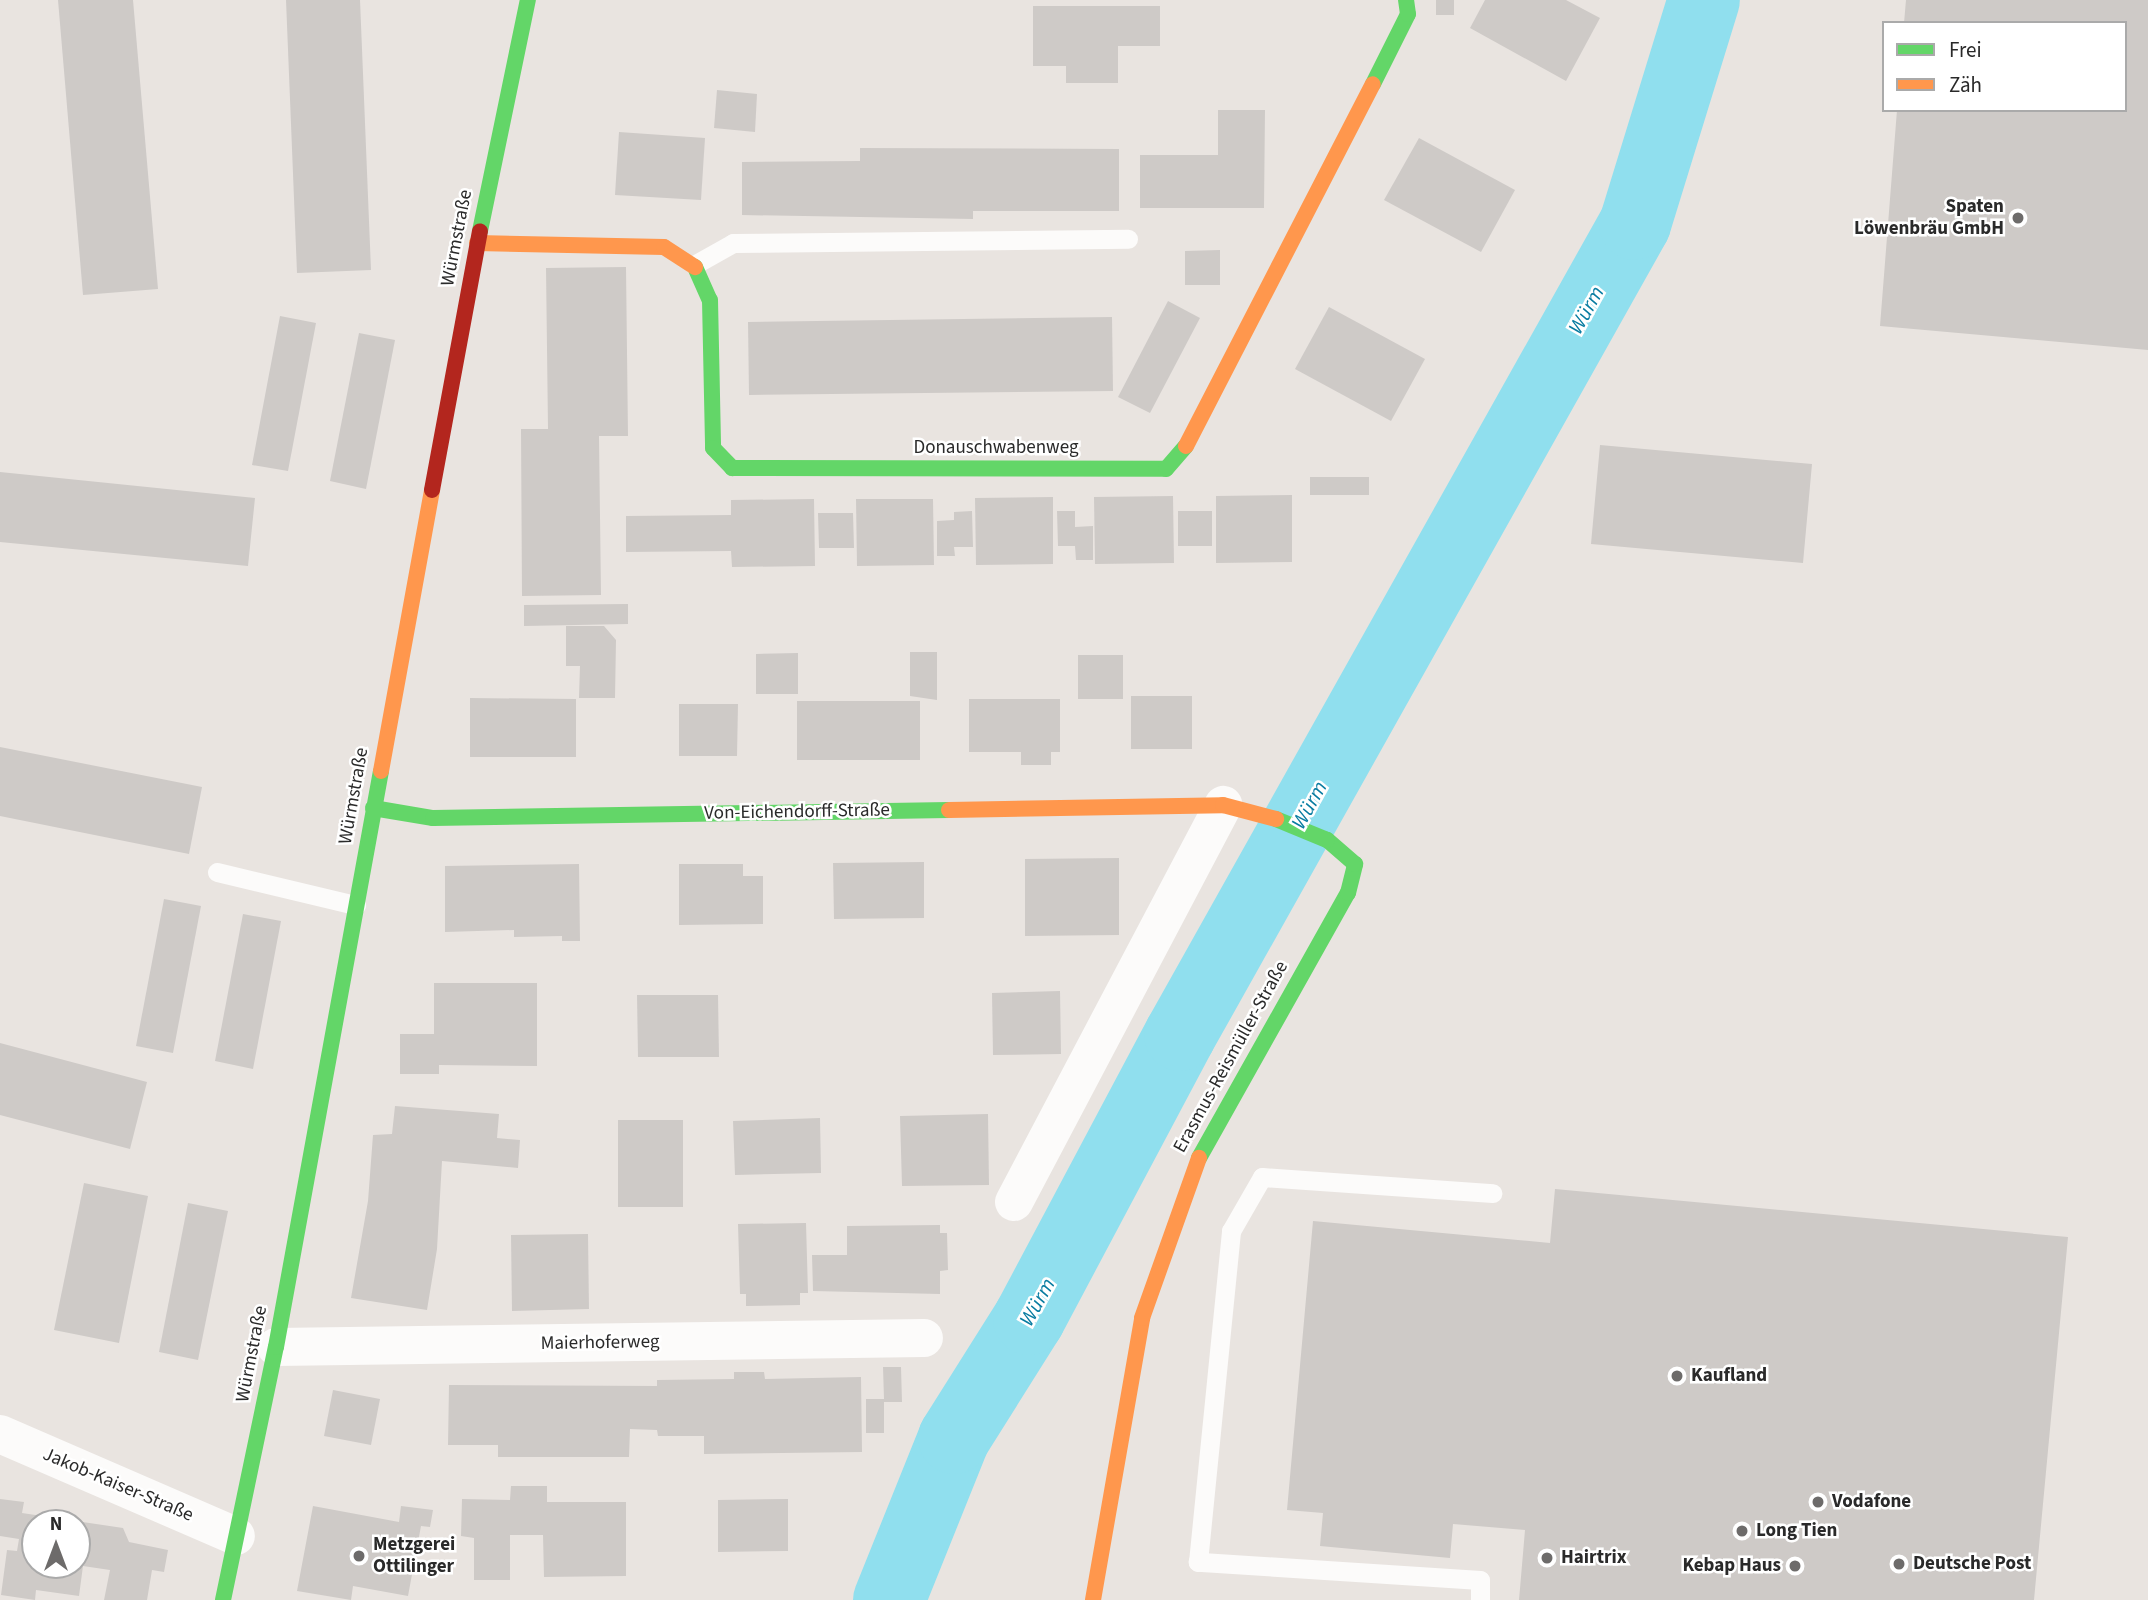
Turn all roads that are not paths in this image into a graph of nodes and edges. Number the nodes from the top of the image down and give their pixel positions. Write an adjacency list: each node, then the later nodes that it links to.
1 (528, 0): 4 (street, Würmstraße)
2 (1406, 0): 5 (street, Donauschwabenweg)
3 (1128, 239): 5 (lane)
4 (477, 243): 5 (street); 7 (street, Würmstraße)
5 (694, 265)
6 (1223, 805): 7 (street, Von-Eichendorff-Straße); 8 (street, Von-Eichendorff-Straße); 12 (street)
7 (373, 808): 10 (street, Würmstraße)
8 (1326, 840): 18 (street, Erasmus-Reismüller-Straße)
9 (217, 872): 10 (lane)
10 (356, 905): 14 (street, Würmstraße)
11 (1492, 1193): 19 (lane)
12 (1014, 1202)
13 (925, 1339): 14 (street, Maierhoferweg)
14 (276, 1347): 16 (street, Würmstraße)
15 (0, 1434): 16 (street, Jakob-Kaiser-Straße)
16 (236, 1536): 17 (street, Würmstraße)
17 (223, 1600)
18 (1093, 1600)
19 (1480, 1600)

